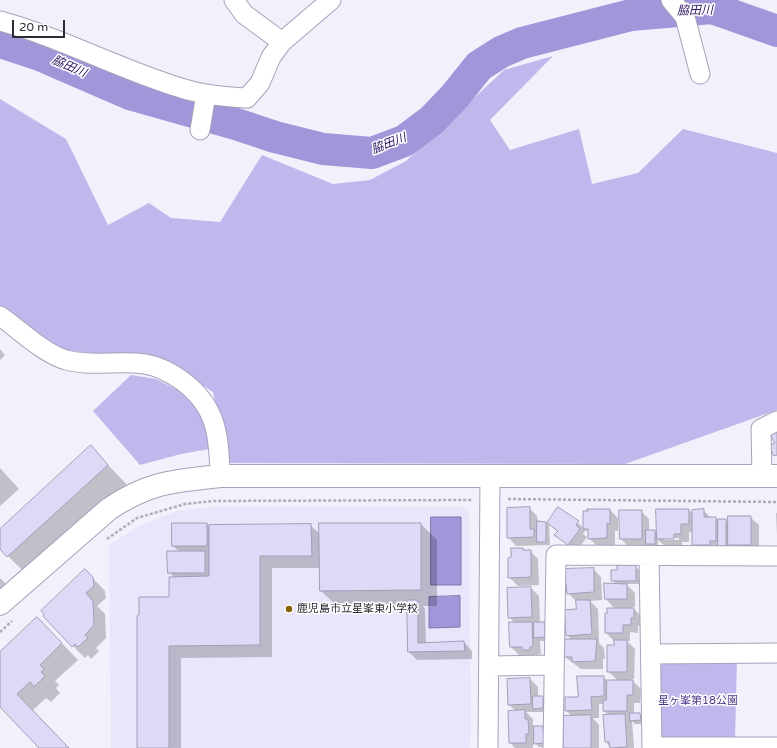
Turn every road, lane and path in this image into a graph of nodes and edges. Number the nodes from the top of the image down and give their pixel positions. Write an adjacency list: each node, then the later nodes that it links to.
1 (234, 0): 5 (street)
2 (331, 0): 5 (street)
3 (671, 0): 6 (street)
4 (0, 21): 7 (street)
5 (282, 42): 7 (street)
6 (700, 74)
7 (206, 94): 8 (street)
8 (200, 130)
9 (0, 316): 11 (street)
10 (777, 421): 13 (street)
11 (220, 476): 12 (street); 19 (street)
12 (490, 476): 13 (street); 14 (street)
13 (770, 476)
14 (490, 499): 15 (path); 16 (path); 24 (street)
15 (777, 502)
16 (103, 542)
17 (649, 556): 18 (street); 22 (street); 23 (street)
18 (777, 556)
19 (9, 610): 20 (path)
20 (0, 632)
21 (777, 653): 22 (street)
22 (651, 654): 25 (street)
23 (554, 665): 24 (street); 28 (street)
24 (489, 666): 27 (street)
25 (652, 747): 26 (street)
26 (777, 747)
27 (488, 748)
28 (553, 748)

